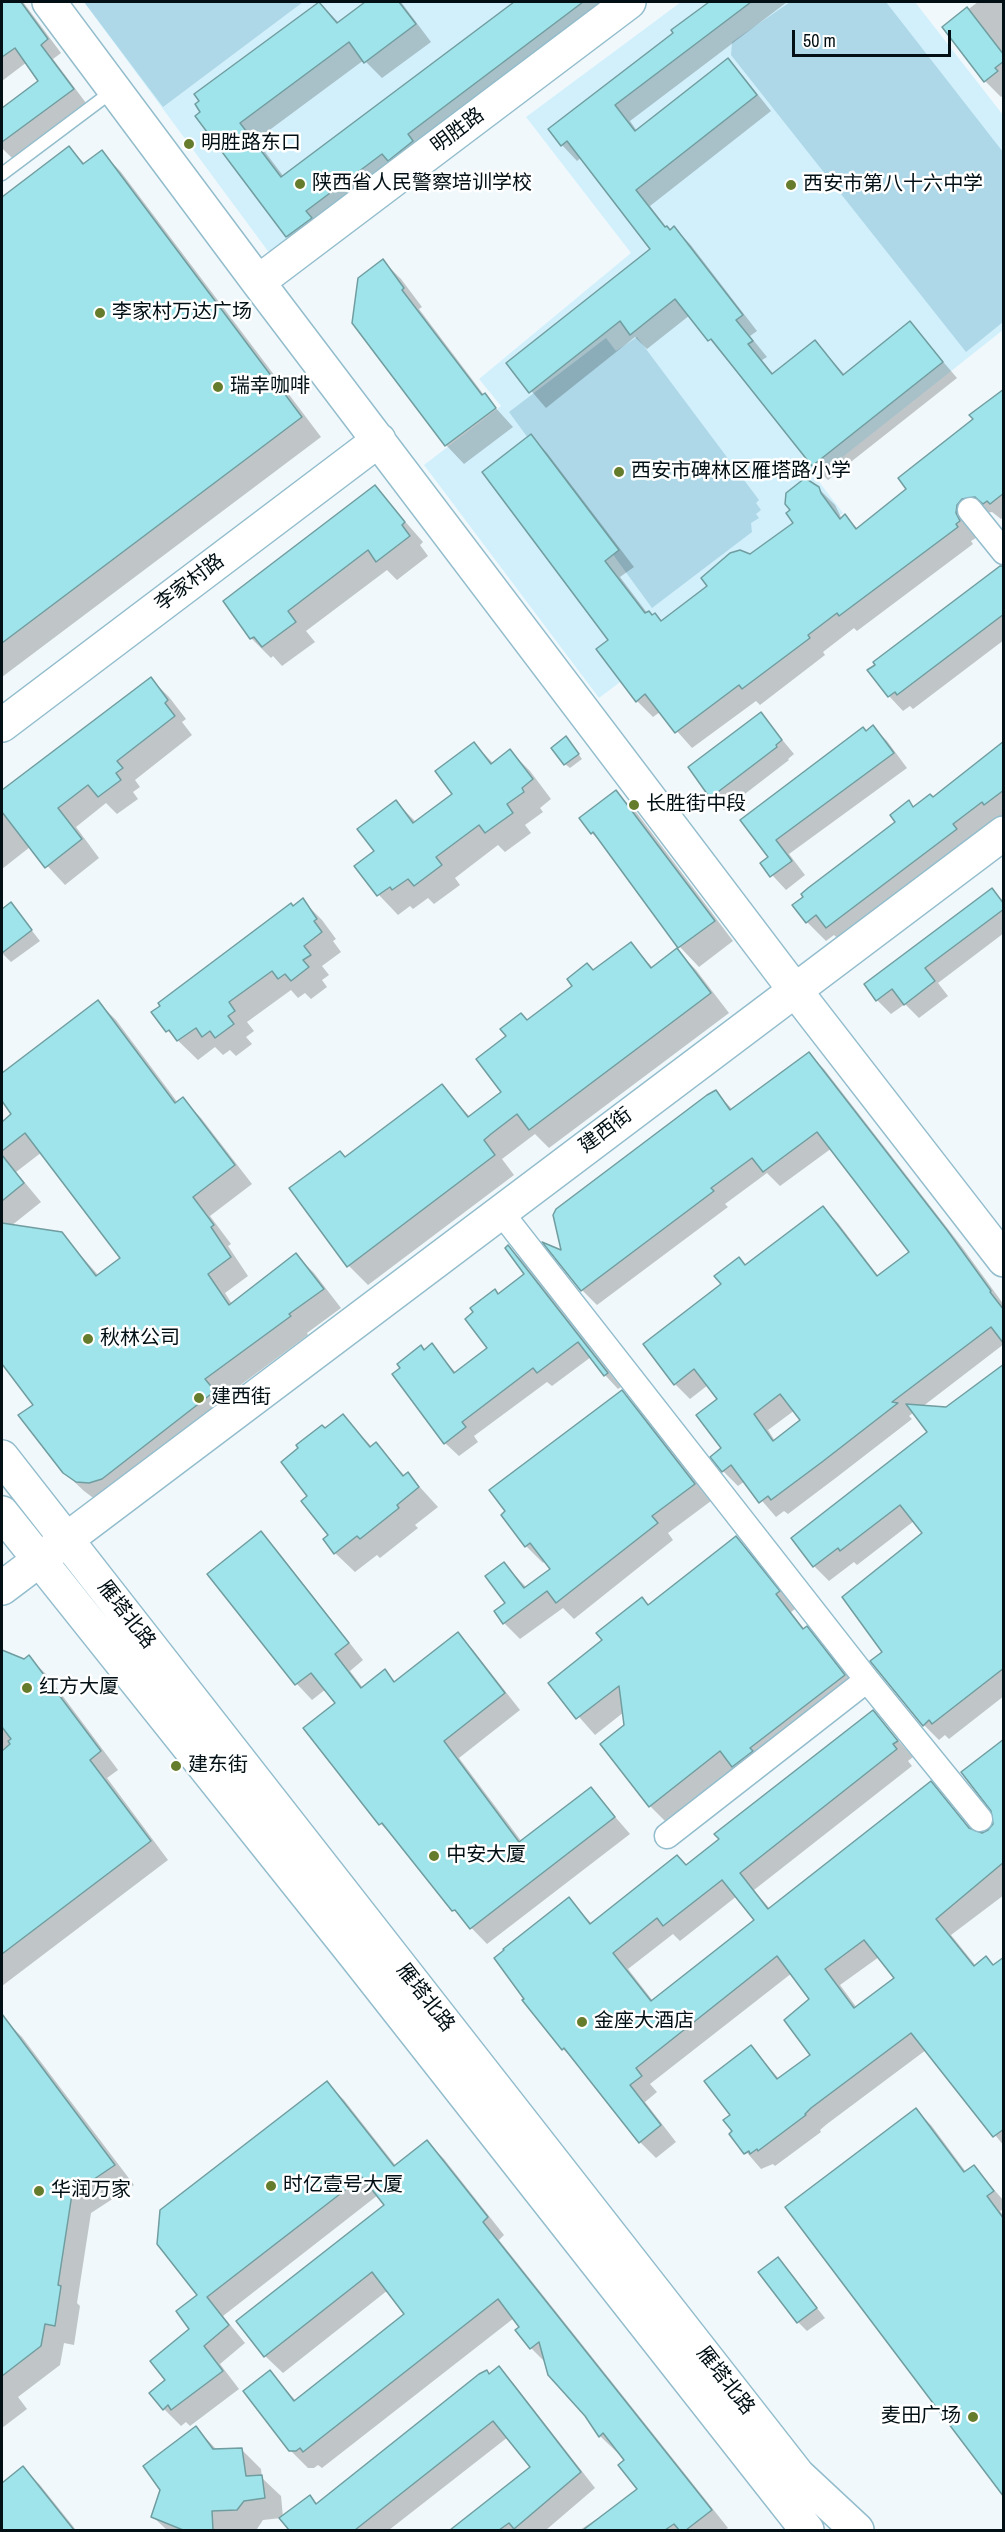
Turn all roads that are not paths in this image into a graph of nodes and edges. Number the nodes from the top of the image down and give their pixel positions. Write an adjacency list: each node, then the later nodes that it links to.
1 (49, 2): 3 (street)
2 (629, 2): 5 (street, 明胜路)
3 (115, 89): 4 (lane); 5 (street)
4 (2, 174)
5 (258, 282): 6 (street)
6 (379, 440): 9 (street, 李家村路); 11 (street)
7 (970, 510): 8 (street)
8 (1004, 552)
9 (2, 725)
10 (1003, 834): 11 (street, 建西街)
11 (794, 989): 12 (street, 建西街); 13 (street)
12 (500, 1210): 16 (street, 建西街); 19 (street)
13 (1004, 1260)
14 (2, 1457): 16 (street, 雁塔北路)
15 (2, 1513): 17 (street, 雁塔北路)
16 (67, 1540): 17 (street); 23 (street, 雁塔北路)
17 (39, 1560): 18 (street); 22 (street, 雁塔北路)
18 (2, 1588)
19 (867, 1680): 20 (street); 21 (street)
20 (980, 1819)
21 (667, 1836)
22 (807, 2530)
23 (857, 2530)

